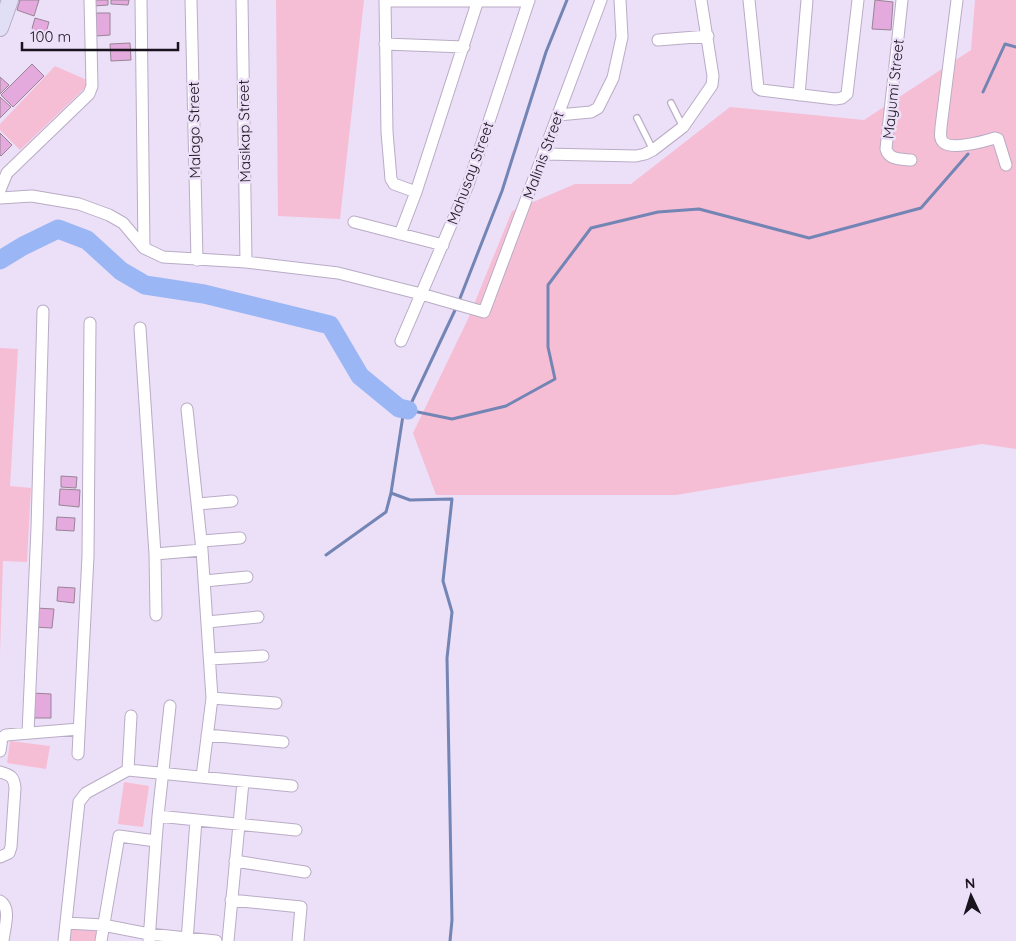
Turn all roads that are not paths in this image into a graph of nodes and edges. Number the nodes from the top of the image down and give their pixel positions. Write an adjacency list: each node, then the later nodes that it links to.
1 (10, 0): 18 (main road)
2 (90, 0): 32 (street)
3 (141, 0): 38 (street)
4 (191, 0): 39 (street, Malago Street)
5 (242, 0): 40 (street, Masikap Street)
6 (384, 0): 7 (street); 21 (street)
7 (430, 0): 8 (street)
8 (478, 0): 9 (street); 22 (street)
9 (529, 0): 37 (street, Mahusay Street)
10 (601, 0): 25 (street, Malinis Street)
11 (620, 0): 25 (street)
12 (701, 0): 19 (street)
13 (749, 0): 23 (street)
14 (807, 0): 23 (street)
15 (858, 0): 23 (street)
16 (902, 0): 30 (street, Mayumi Street)
17 (957, 0): 31 (street)
18 (0, 28)
19 (708, 36): 20 (street); 27 (street)
20 (658, 40)
21 (385, 44): 22 (street); 33 (street)
22 (464, 47): 33 (street)
23 (799, 94)
24 (670, 103): 27 (lane)
25 (558, 115): 29 (street, Malinis Street)
26 (636, 118): 28 (lane)
27 (683, 127): 28 (street)
28 (653, 150): 29 (street)
29 (544, 154): 41 (street, Malinis Street)
30 (911, 160)
31 (1006, 165)
32 (0, 190)
33 (416, 192): 36 (street)
34 (0, 198): 38 (street)
35 (354, 222): 36 (street)
36 (400, 234): 37 (street)
37 (443, 246): 41 (street, Mahusay Street)
38 (144, 248): 39 (street)
39 (197, 260): 40 (street)
40 (246, 262): 41 (street)
41 (421, 294): 45 (street, Mahusay Street)
42 (43, 311): 64 (street)
43 (90, 323): 63 (street)
44 (140, 328): 51 (street)
45 (402, 341)
46 (187, 409): 48 (street)
47 (232, 501): 48 (street)
48 (198, 504): 50 (street)
49 (240, 538): 50 (street)
50 (202, 546): 51 (street); 53 (street)
51 (155, 554): 54 (street)
52 (247, 577): 53 (street)
53 (204, 581): 56 (street)
54 (156, 615)
55 (258, 617): 56 (street)
56 (207, 622): 58 (street)
57 (263, 656): 58 (street)
58 (210, 659): 59 (street)
59 (212, 698): 60 (street); 65 (street)
60 (276, 702)
61 (170, 706): 71 (street)
62 (131, 716): 69 (street)
63 (79, 730): 64 (street); 68 (street)
64 (28, 733): 67 (street)
65 (207, 735): 66 (street); 72 (street)
66 (282, 742)
67 (0, 751)
68 (78, 754)
69 (128, 770): 71 (street); 85 (street)
70 (0, 772): 80 (street)
71 (162, 773): 72 (street); 75 (street)
72 (202, 777): 73 (street)
73 (243, 782): 74 (street); 77 (street)
74 (292, 786)
75 (158, 816): 76 (street); 79 (street)
76 (196, 820): 77 (street); 88 (street)
77 (240, 824): 78 (street); 81 (street)
78 (296, 830)
79 (156, 841): 86 (street); 87 (street)
80 (0, 857)
81 (235, 862): 82 (street); 83 (street)
82 (305, 872)
83 (231, 900): 93 (street); 94 (street)
84 (0, 901): 89 (street)
85 (66, 923): 86 (street); 90 (street)
86 (103, 925): 87 (street); 91 (street)
87 (149, 937): 88 (street)
88 (187, 940): 92 (street)
89 (3, 941)
90 (64, 941)
91 (101, 941)
92 (216, 941)
93 (228, 941)
94 (298, 941)

